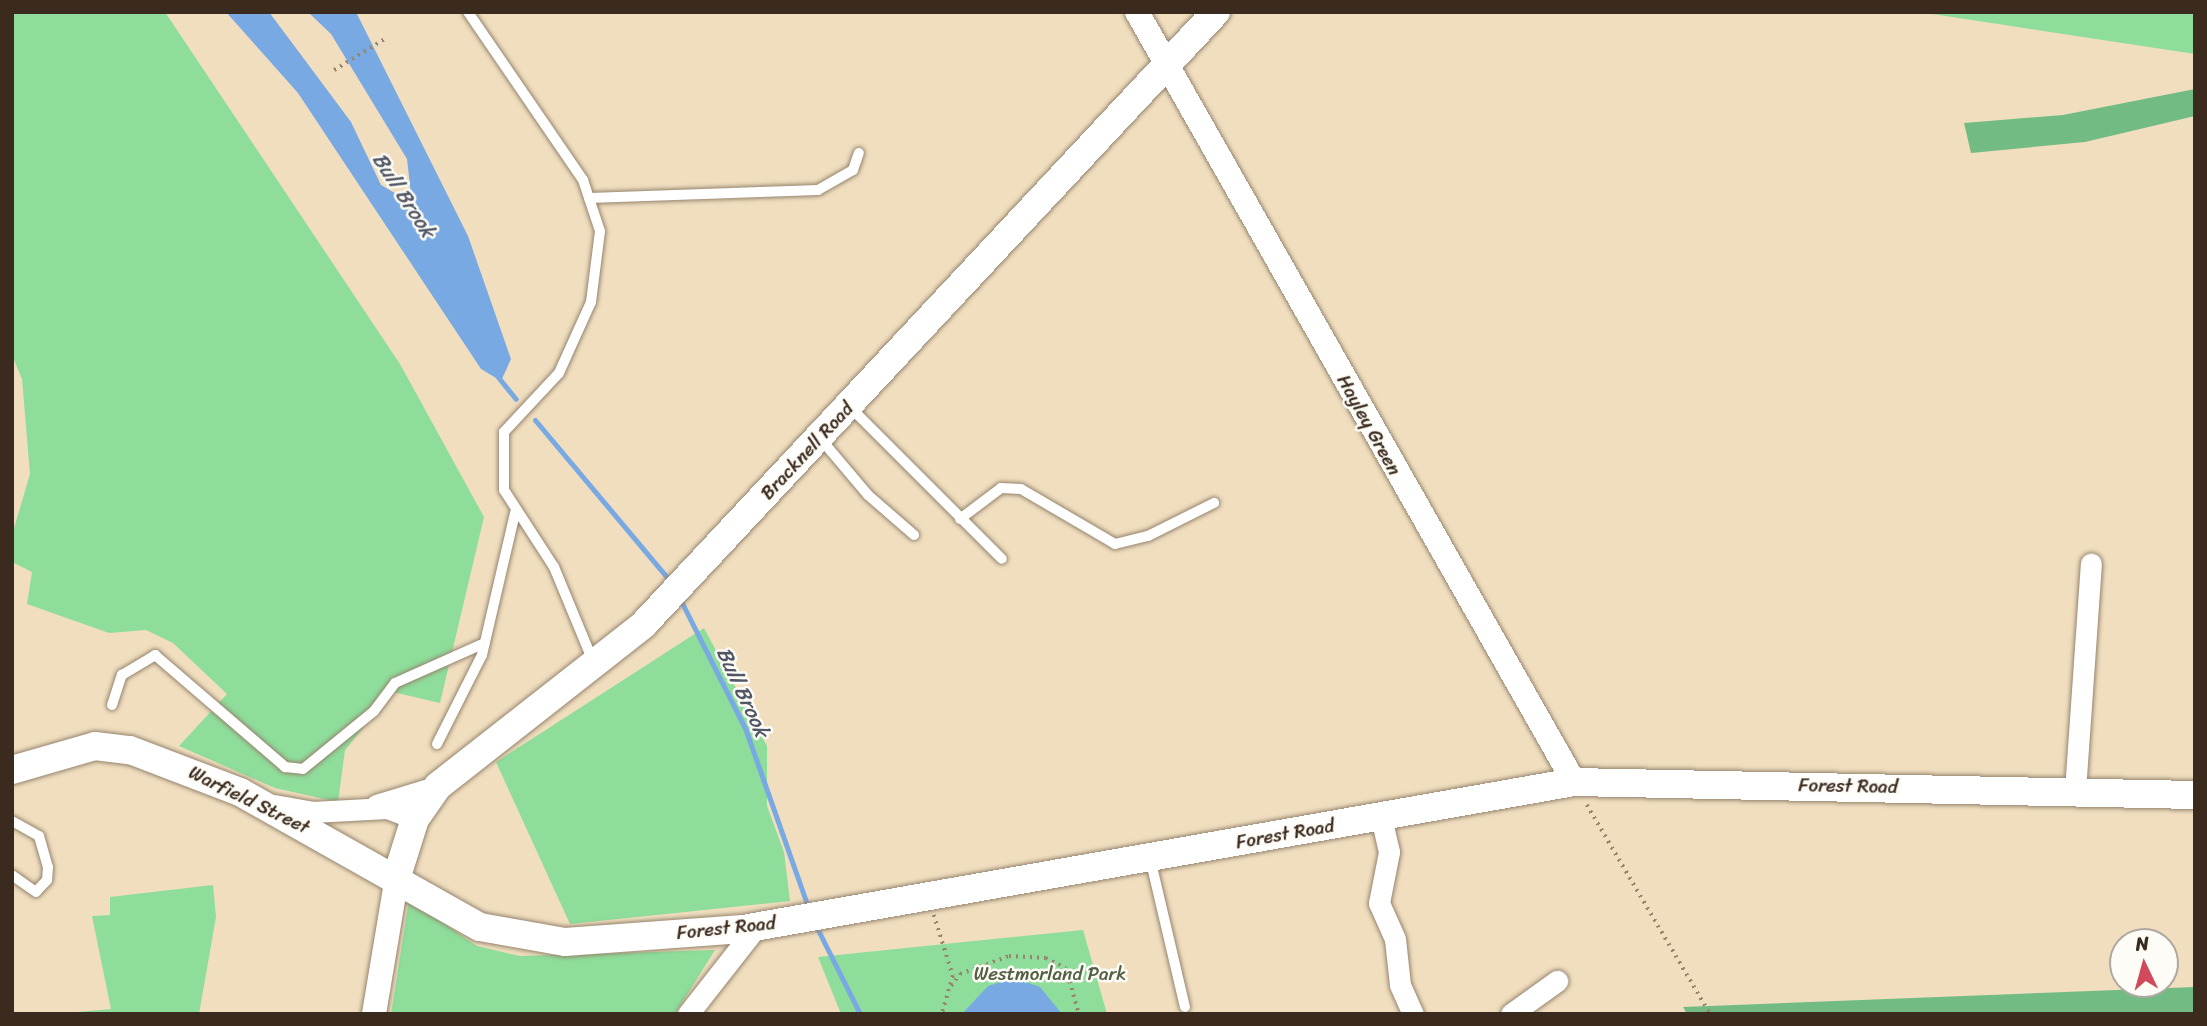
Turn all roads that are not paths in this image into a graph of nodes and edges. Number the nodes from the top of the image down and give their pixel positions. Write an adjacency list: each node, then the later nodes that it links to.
1 (468, 12): 6 (lane)
2 (1137, 12): 4 (street, Hayley Green)
3 (1216, 12): 4 (main road, Bracknell Road)
4 (1167, 66): 7 (main road, Bracknell Road); 20 (street, Hayley Green)
5 (859, 153): 6 (lane)
6 (589, 198): 10 (lane)
7 (849, 406): 8 (main road, Bracknell Road); 11 (lane)
8 (819, 437): 12 (lane); 16 (main road, Bracknell Road)
9 (1214, 503): 11 (lane)
10 (515, 513): 15 (lane); 16 (lane)
11 (960, 519): 13 (lane)
12 (914, 535)
13 (1002, 559)
14 (2091, 564): 22 (street)
15 (485, 643): 17 (lane); 18 (lane)
16 (595, 666): 21 (main road, Bracknell Road)
17 (112, 705)
18 (437, 744)
19 (12, 770): 24 (main road, Warfield Street)
20 (1574, 782): 22 (main road, Forest Road); 27 (main road, Forest Road)
21 (438, 786): 25 (street); 28 (main road, Bracknell Road)
22 (2075, 791): 23 (main road, Forest Road)
23 (2195, 795)
24 (255, 800): 25 (street); 32 (main road, Warfield Street)
25 (364, 809): 28 (street)
26 (12, 815): 29 (lane)
27 (1381, 817): 30 (main road, Forest Road); 38 (street)
28 (415, 819): 32 (main road, Bracknell Road)
29 (12, 821): 31 (lane)
30 (1150, 858): 33 (main road, Forest Road); 35 (lane)
31 (12, 875)
32 (397, 876): 33 (main road, Forest Road); 36 (street)
33 (757, 926): 37 (street)
34 (1557, 981): 39 (street)
35 (1185, 1007)
36 (374, 1014)
37 (688, 1014)
38 (1413, 1014)
39 (1511, 1014)

